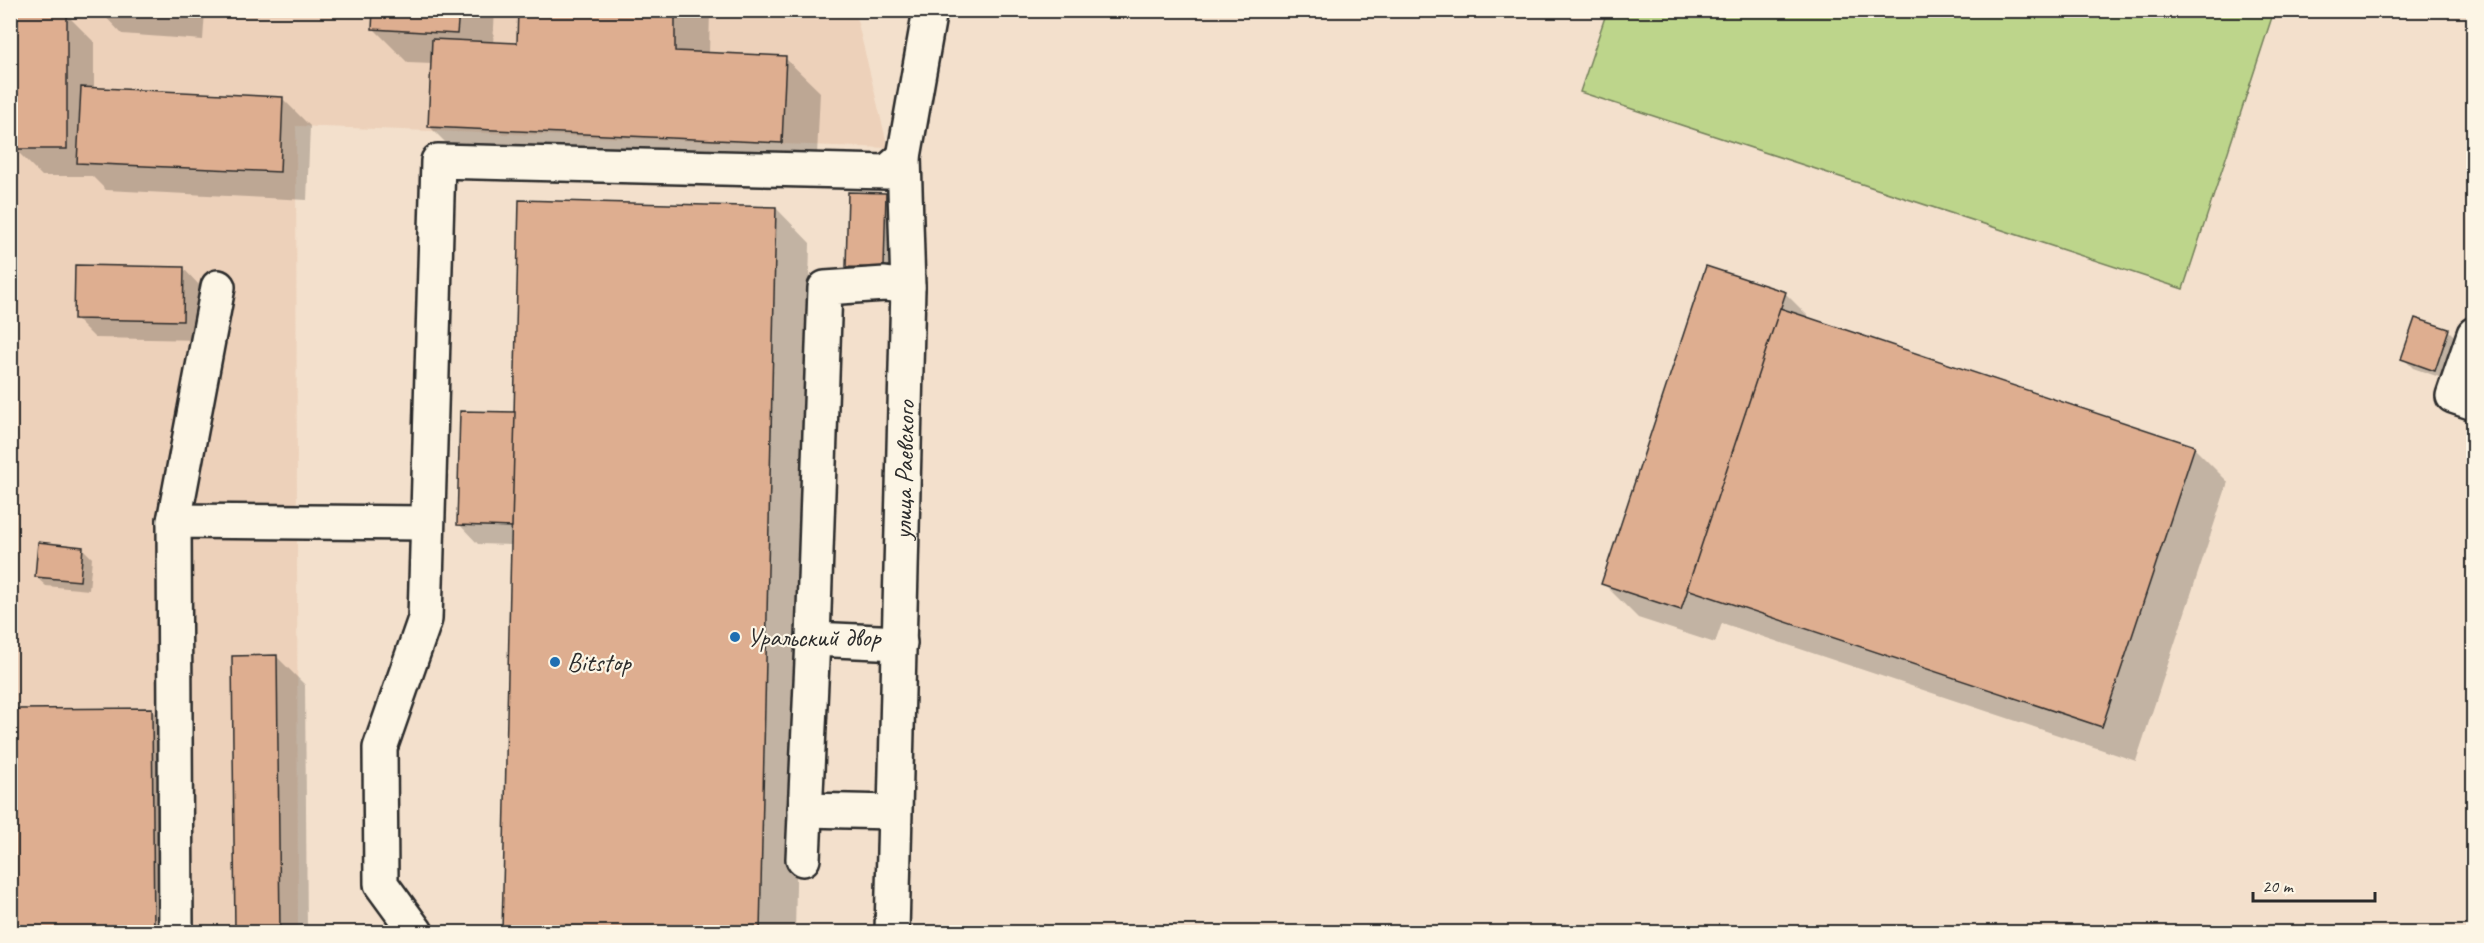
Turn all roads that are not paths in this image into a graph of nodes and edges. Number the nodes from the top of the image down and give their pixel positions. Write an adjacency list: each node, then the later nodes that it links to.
1 (930, 10): 2 (street, улица Раевского)
2 (904, 157): 4 (street, улица Раевского); 8 (street)
3 (218, 287): 7 (street)
4 (908, 287): 9 (street); 10 (street, улица Раевского)
5 (2474, 334): 6 (street)
6 (2474, 403)
7 (180, 521): 8 (street); 14 (street)
8 (427, 523): 15 (street)
9 (813, 639): 10 (street); 11 (street)
10 (900, 643): 12 (street, улица Раевского)
11 (805, 810): 12 (street); 13 (street)
12 (893, 812): 16 (street, улица Раевского)
13 (803, 858)
14 (176, 933)
15 (416, 933)
16 (892, 933)

